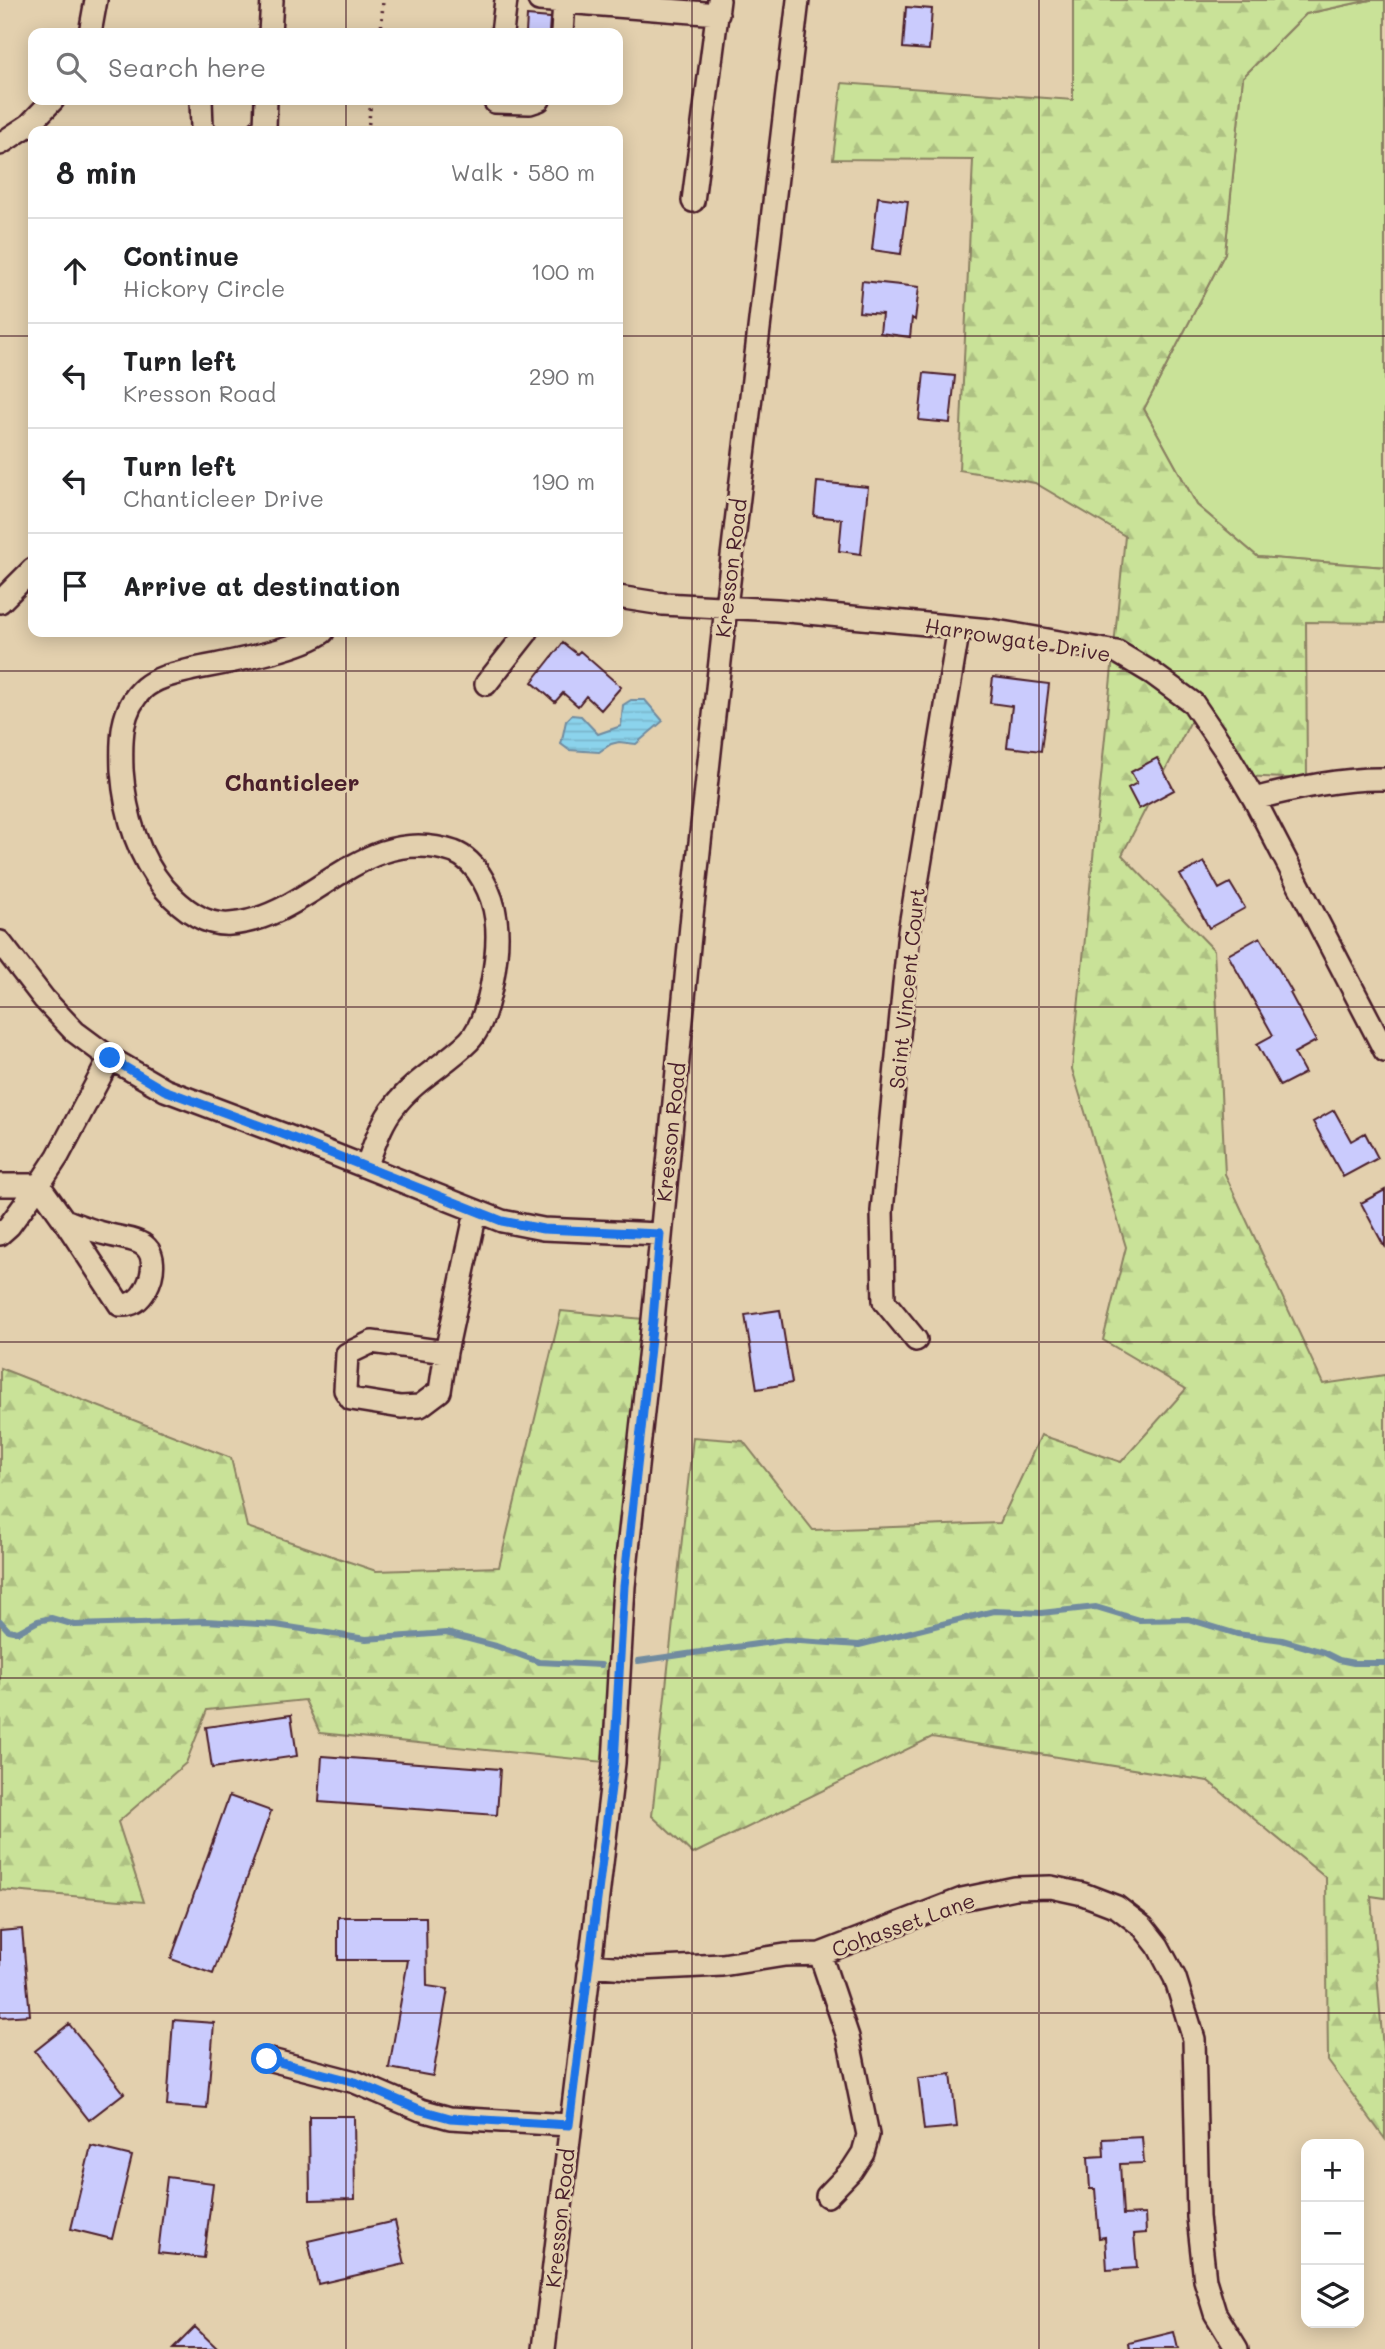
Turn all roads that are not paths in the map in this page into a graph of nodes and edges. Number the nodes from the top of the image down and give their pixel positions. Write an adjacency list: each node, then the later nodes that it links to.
1 (96, 0): 8 (street)
2 (272, 0): 9 (street)
3 (506, 0): 10 (street)
4 (539, 0): 6 (street)
5 (798, 0): 22 (street, Kresson Road)
6 (565, 2): 7 (street); 11 (street)
7 (719, 7): 18 (street)
8 (91, 28)
9 (270, 28)
10 (503, 28)
11 (562, 28)
12 (48, 105): 17 (street)
13 (201, 105): 15 (street)
14 (265, 105): 16 (street)
15 (202, 126)
16 (262, 126)
17 (0, 144)
18 (693, 201)
19 (28, 574): 21 (street)
20 (623, 598): 22 (street, Harrowgate Drive)
21 (0, 602)
22 (726, 607): 23 (street, Harrowgate Drive); 38 (street, Kresson Road)
23 (959, 627): 28 (street, Harrowgate Drive); 39 (street, Saint Vincent Court)
24 (316, 637): 32 (street)
25 (523, 637): 26 (street)
26 (486, 684)
27 (1385, 779): 28 (street)
28 (1254, 799): 30 (street, Harrowgate Drive)
29 (2, 950): 31 (street)
30 (1385, 1051)
31 (110, 1058): 32 (street); 34 (street)
32 (366, 1167): 35 (street)
33 (0, 1185): 34 (street)
34 (39, 1185): 36 (street); 37 (street)
35 (476, 1212): 38 (street); 40 (street)
36 (64, 1220): 36 (street)
37 (0, 1234)
38 (660, 1234): 42 (street, Kresson Road)
39 (916, 1340)
40 (446, 1352): 40 (street)
41 (820, 1954): 42 (street, Cohasset Lane); 45 (street); 47 (street, Cohasset Lane)
42 (588, 1965): 44 (street, Kresson Road)
43 (267, 2059): 44 (street)
44 (569, 2125): 46 (street, Kresson Road)
45 (827, 2196)
46 (544, 2349)
47 (1237, 2349)

